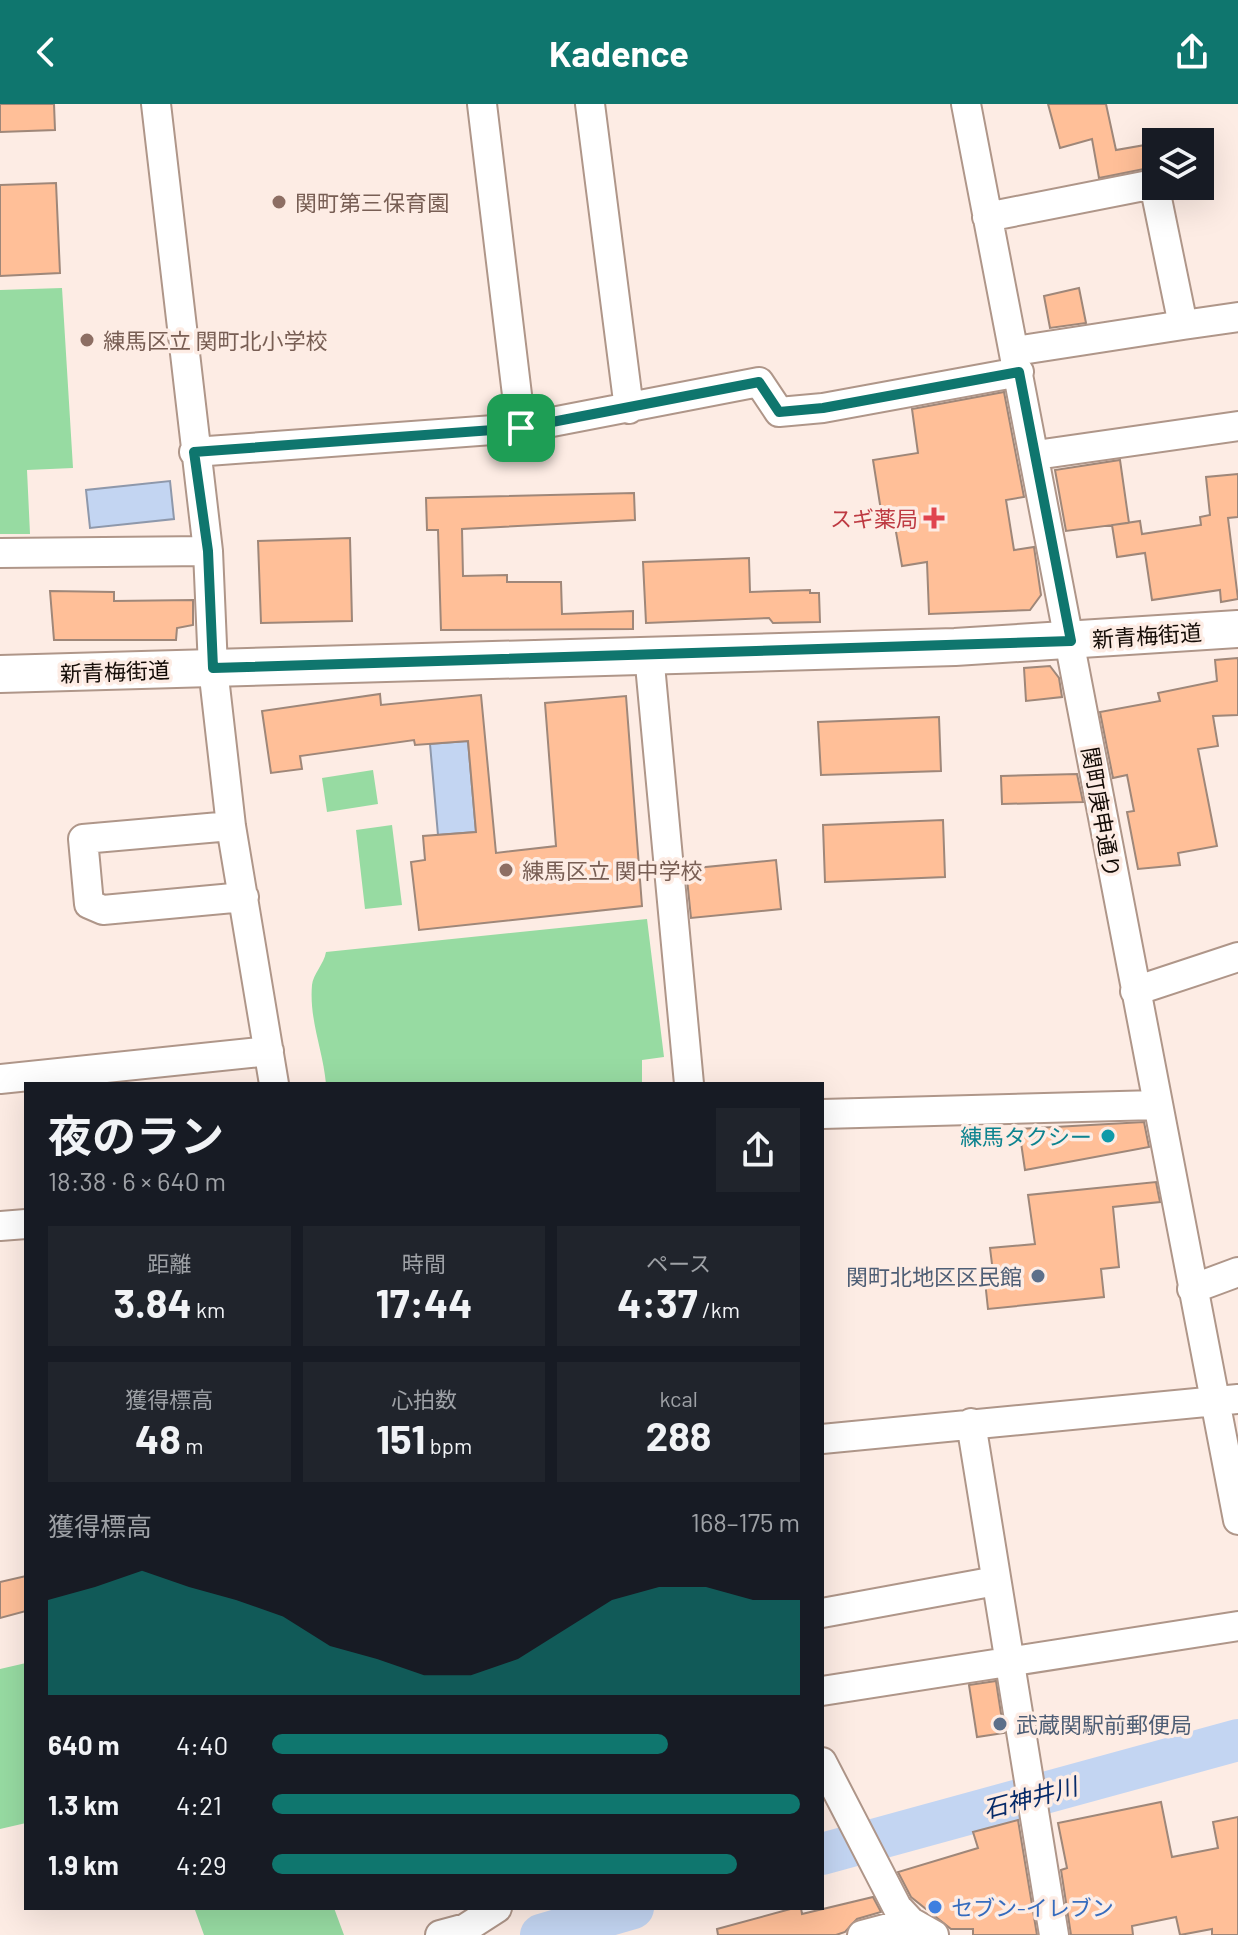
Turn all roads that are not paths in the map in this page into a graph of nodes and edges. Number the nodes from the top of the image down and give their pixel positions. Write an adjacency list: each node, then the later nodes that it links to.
1 (156, 104): 12 (street)
2 (482, 104): 11 (street)
3 (590, 104): 9 (street)
4 (966, 104): 5 (street, 関町庚申通り)
5 (987, 217): 7 (street); 8 (street, 関町庚申通り)
6 (1238, 317): 7 (street)
7 (1183, 325): 8 (street)
8 (1017, 361): 9 (street); 13 (street, 関町庚申通り)
9 (629, 409): 11 (street)
10 (1238, 426): 13 (street)
11 (521, 428): 12 (street)
12 (194, 452): 14 (street)
13 (1036, 455): 17 (street, 関町庚申通り)
14 (208, 551): 15 (street); 19 (street)
15 (0, 553)
16 (1238, 629): 17 (main road, 新青梅街道)
17 (1071, 641): 18 (main road, 新青梅街道); 24 (street, 関町庚申通り)
18 (649, 654): 19 (main road, 新青梅街道); 28 (street)
19 (213, 668): 20 (main road, 新青梅街道); 21 (street)
20 (0, 674)
21 (231, 826): 22 (street); 22 (street)
22 (244, 897): 25 (street)
23 (1238, 957): 24 (street)
24 (1135, 991): 29 (street, 関町庚申通り)
25 (269, 1051): 26 (street); 27 (street)
26 (0, 1079)
27 (274, 1082)
28 (689, 1082)
29 (1157, 1105): 30 (street); 34 (street, 関町庚申通り)
30 (824, 1114)
31 (24, 1224): 32 (street)
32 (0, 1226)
33 (1238, 1272): 34 (street)
34 (1192, 1289): 35 (street, 関町庚申通り)
35 (1226, 1400): 36 (street); 38 (street, 関町庚申通り)
36 (971, 1423): 37 (street); 39 (street)
37 (824, 1439)
38 (1238, 1520)
39 (996, 1581): 40 (street); 42 (street)
40 (824, 1613)
41 (1238, 1626): 42 (street)
42 (1010, 1663): 43 (street); 49 (street)
43 (824, 1691)
44 (824, 1766): 46 (street)
45 (494, 1910): 47 (street)
46 (922, 1928): 48 (street)
47 (440, 1935)
48 (862, 1935)
49 (1054, 1935)

